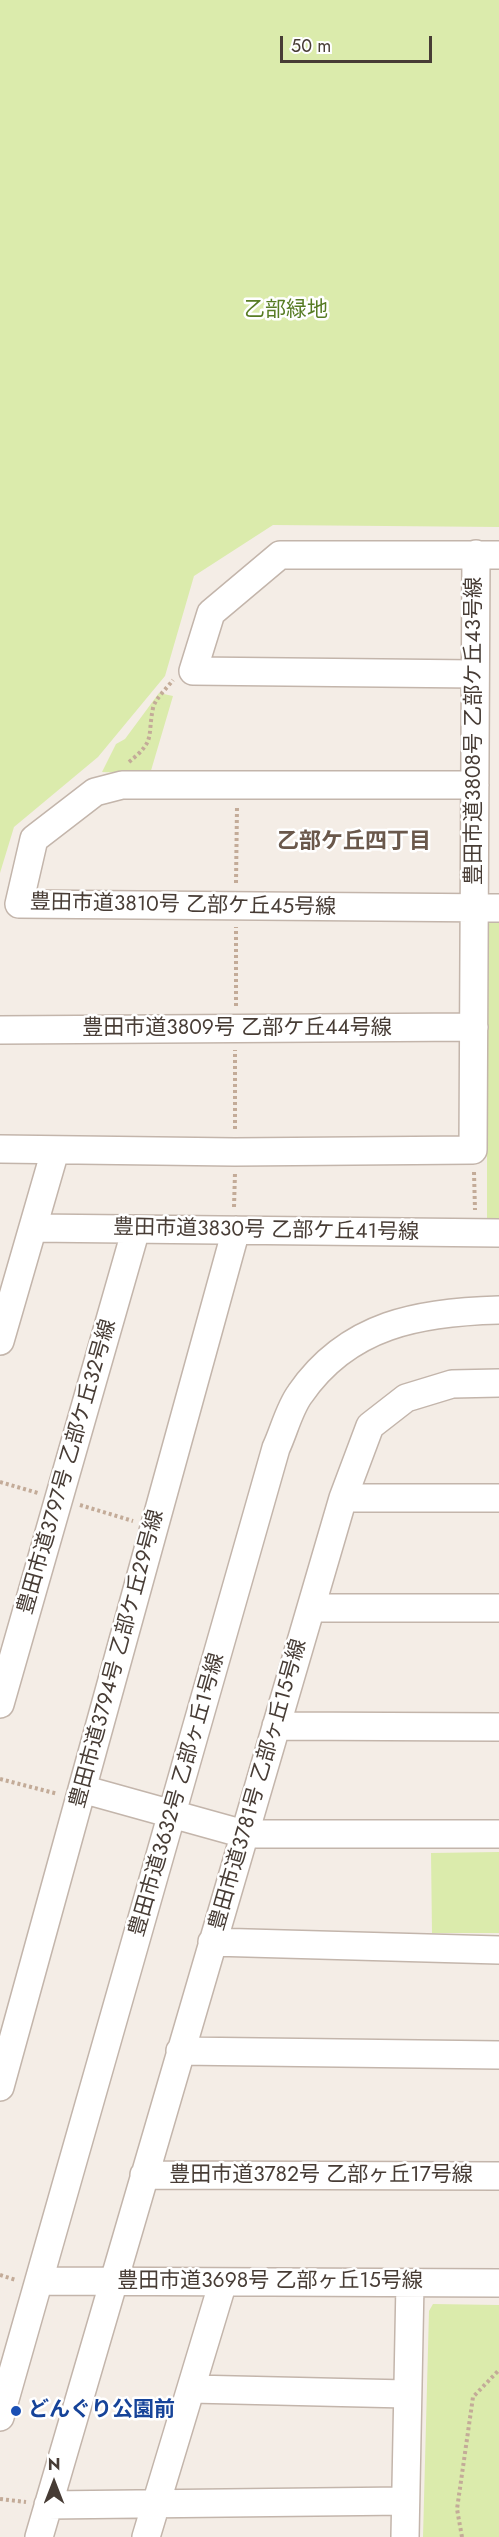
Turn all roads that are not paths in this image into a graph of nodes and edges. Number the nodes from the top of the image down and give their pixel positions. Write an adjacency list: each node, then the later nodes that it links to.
1 (487, 555): 2 (street, 豊田市道3808号 乙部ケ丘43号線); 2 (street)
2 (475, 674): 3 (street, 豊田市道3808号 乙部ケ丘43号線)
3 (475, 785): 4 (street, 豊田市道3808号 乙部ケ丘43号線); 4 (street, 豊田市道3810号 乙部ケ丘45号線)
4 (487, 908): 5 (street, 豊田市道3808号 乙部ケ丘43号線)
5 (474, 1027): 6 (street, 豊田市道3809号 乙部ケ丘44号線); 8 (street, 豊田市道3808号 乙部ケ丘43号線)
6 (0, 1030)
7 (0, 1149): 8 (street)
8 (55, 1151): 10 (street)
9 (235, 1221): 11 (street, 豊田市道3830号 乙部ケ丘41号線); 12 (street, 豊田市道3830号 乙部ケ丘41号線); 23 (street, 豊田市道3794号 乙部ケ丘29号線)
10 (33, 1228): 11 (street, 豊田市道3830号 乙部ケ丘41号線); 14 (street)
11 (136, 1229): 20 (street, 豊田市道3797号 乙部ケ丘32号線)
12 (487, 1233)
13 (499, 1310): 24 (street, 豊田市道3632号 乙部ヶ丘1号線)
14 (0, 1341)
15 (499, 1383): 16 (street, 豊田市道3781号 乙部ヶ丘15号線)
16 (343, 1498): 17 (street); 18 (street, 豊田市道3781号 乙部ヶ丘15号線)
17 (499, 1498)
18 (311, 1608): 19 (street); 21 (street, 豊田市道3781号 乙部ヶ丘15号線)
19 (499, 1608)
20 (0, 1704)
21 (276, 1726): 22 (street); 25 (street, 豊田市道3781号 乙部ヶ丘15号線)
22 (499, 1726)
23 (80, 1795): 24 (street); 31 (street, 豊田市道3794号 乙部ケ丘29号線)
24 (173, 1815): 25 (street); 35 (street, 豊田市道3632号 乙部ヶ丘1号線)
25 (244, 1834): 26 (street); 27 (street, 豊田市道3781号 乙部ヶ丘15号線)
26 (499, 1834)
27 (212, 1942): 28 (street); 29 (street, 豊田市道3781号 乙部ヶ丘15号線)
28 (499, 1950)
29 (180, 2051): 30 (street); 32 (street, 豊田市道3781号 乙部ヶ丘15号線)
30 (499, 2055)
31 (0, 2087)
32 (144, 2175): 33 (street, 豊田市道3782号 乙部ヶ丘17号線); 34 (street, 豊田市道3781号 乙部ヶ丘15号線)
33 (499, 2176)
34 (113, 2281): 35 (street, 豊田市道3698号 乙部ヶ丘15号線); 36 (street, 豊田市道3698号 乙部ヶ丘15号線); 44 (street, 豊田市道3781号 乙部ヶ丘15号線)
35 (32, 2282): 41 (street, 豊田市道3632号 乙部ヶ丘1号線)
36 (224, 2282): 37 (street, 豊田市道3698号 乙部ヶ丘15号線); 39 (street)
37 (410, 2283): 38 (street, 豊田市道3698号 乙部ヶ丘15号線); 40 (street)
38 (499, 2283)
39 (192, 2389): 40 (street); 43 (street)
40 (406, 2394): 42 (street)
41 (0, 2416)
42 (405, 2501): 43 (street); 47 (street)
43 (156, 2502): 44 (street); 46 (street)
44 (48, 2505): 45 (street, 豊田市道3781号 乙部ヶ丘15号線)
45 (39, 2537)
46 (146, 2537)
47 (405, 2537)

